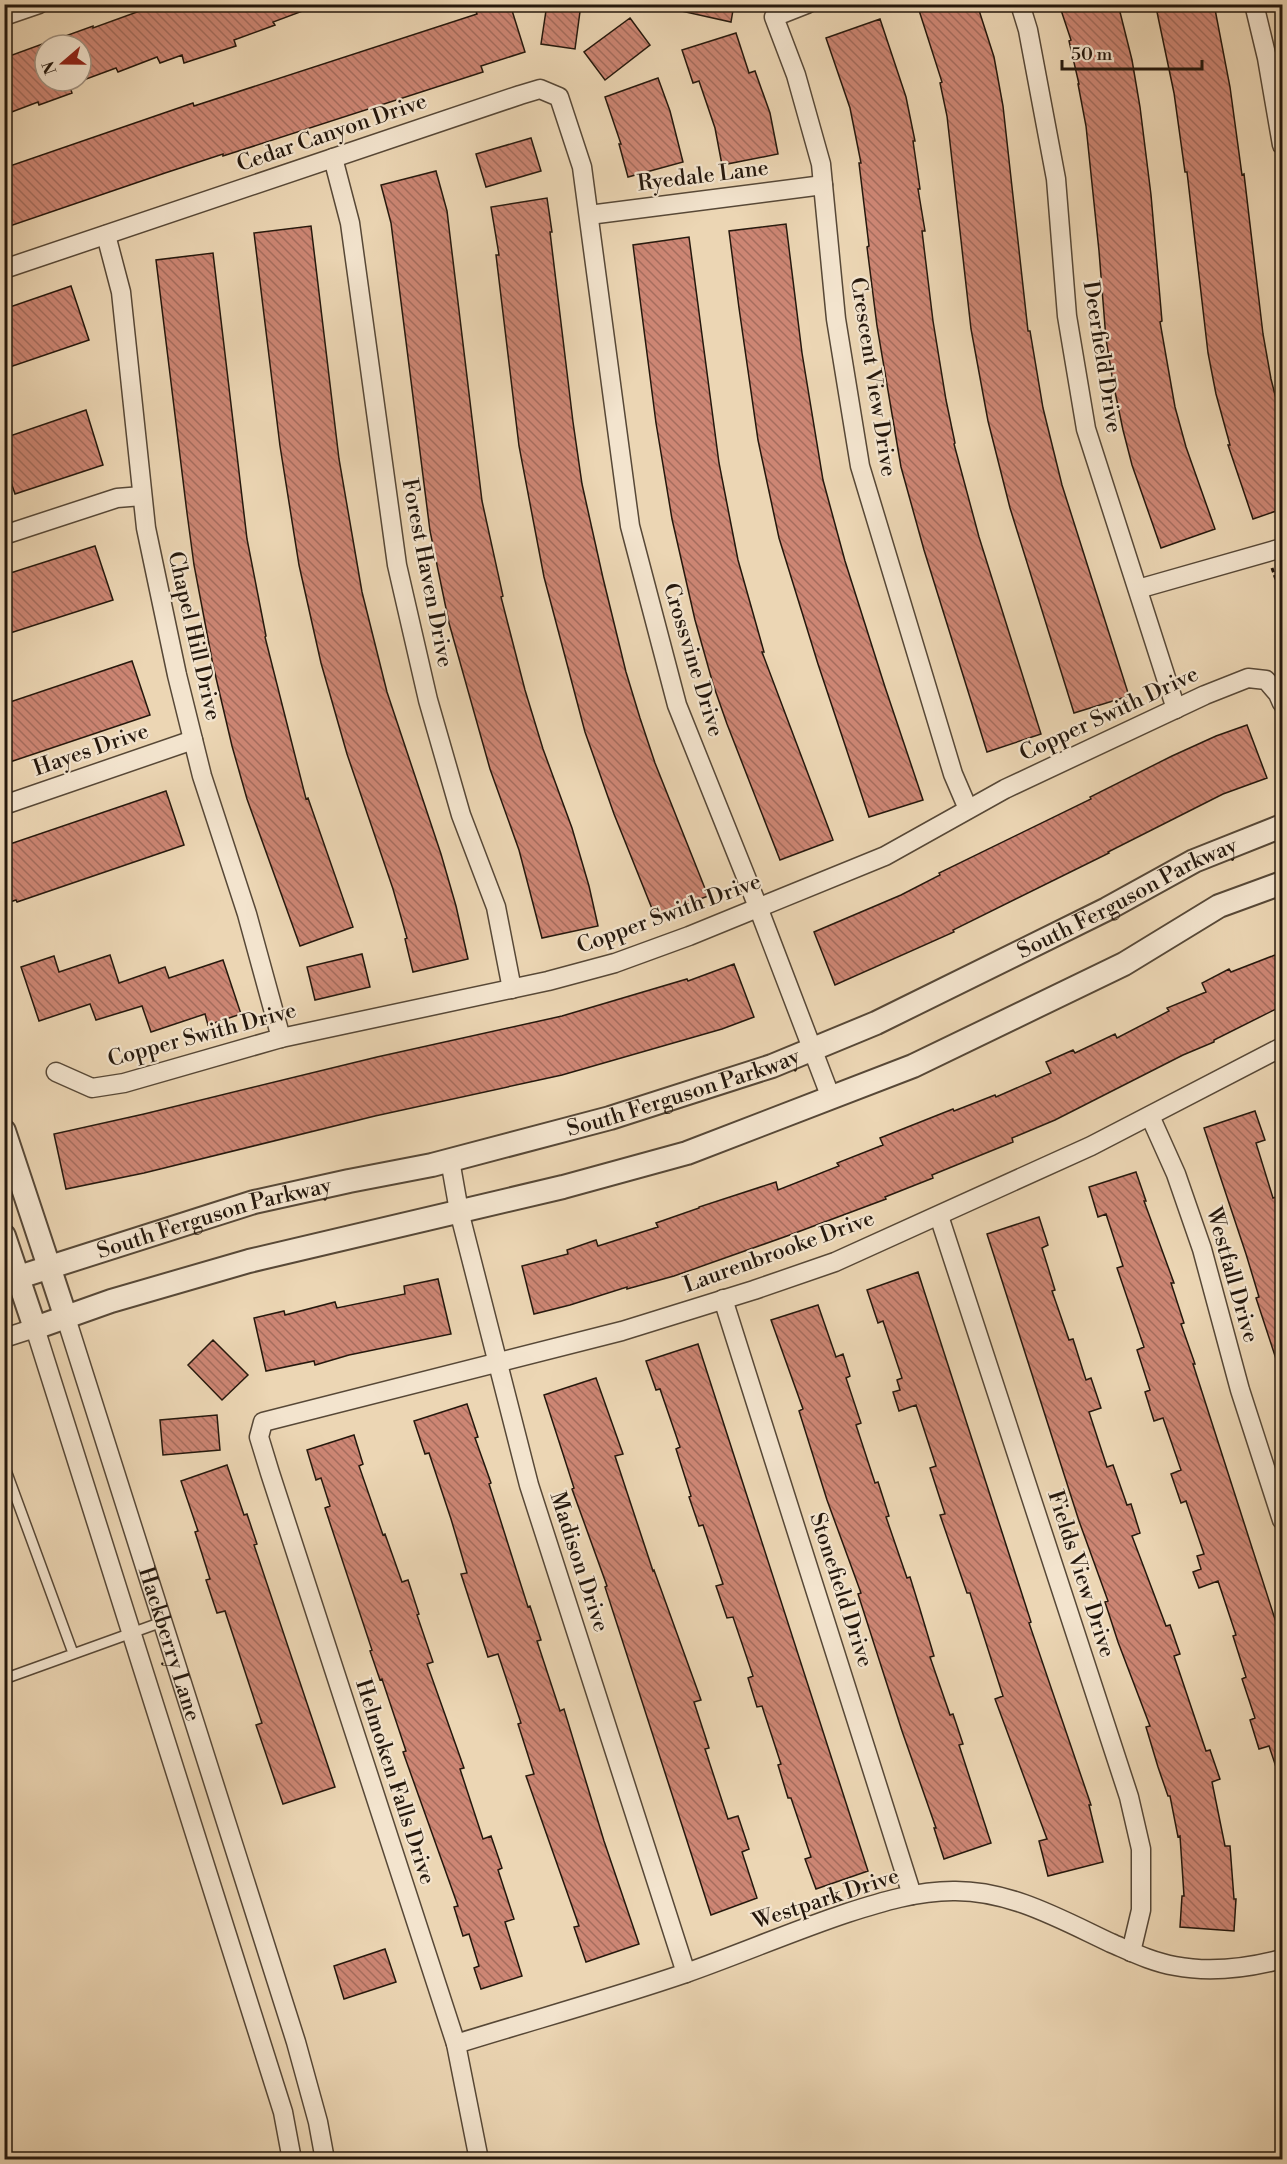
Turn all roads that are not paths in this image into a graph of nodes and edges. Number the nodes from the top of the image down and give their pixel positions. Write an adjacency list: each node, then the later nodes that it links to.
1 (39, 4): 5 (street)
2 (807, 4): 8 (street, Crescent View Drive)
3 (1020, 4): 15 (street, Deerfield Drive)
4 (1254, 4): 6 (street)
5 (4, 16)
6 (1282, 145)
7 (333, 158): 9 (street, Cedar Canyon Drive); 10 (street, Cedar Canyon Drive); 24 (street, Forest Haven Drive)
8 (823, 185): 9 (street, Ryedale Lane); 20 (street, Crescent View Drive)
9 (589, 215): 23 (street, Crossvine Drive)
10 (106, 235): 11 (street, Cedar Canyon Drive); 12 (street, Chapel Hill Drive)
11 (4, 269)
12 (142, 496): 13 (street); 18 (street, Chapel Hill Drive)
13 (4, 535)
14 (1282, 548): 15 (street)
15 (1138, 589): 17 (street, Deerfield Drive)
16 (1282, 703): 17 (street, Copper Swith Drive)
17 (1176, 709): 20 (street, Copper Swith Drive)
18 (193, 740): 19 (street, Hayes Drive); 25 (street, Chapel Hill Drive)
19 (4, 805)
20 (968, 809): 23 (street, Copper Swith Drive)
21 (1282, 826): 27 (street, South Ferguson Parkway)
22 (1282, 884): 29 (street)
23 (758, 907): 24 (street, Copper Swith Drive); 27 (street, Crossvine Drive)
24 (512, 989): 25 (street, Copper Swith Drive)
25 (281, 1038): 28 (street, Copper Swith Drive)
26 (1282, 1047): 30 (street, Laurenbrooke Drive)
27 (813, 1049): 29 (street, Crossvine Drive); 32 (street, South Ferguson Parkway)
28 (56, 1072)
29 (831, 1098): 33 (street)
30 (1150, 1116): 34 (street, Laurenbrooke Drive); 45 (street, Westfall Drive)
31 (4, 1131): 36 (street, Hackberry Lane)
32 (450, 1160): 33 (street, Madison Drive); 36 (street, South Ferguson Parkway)
33 (459, 1211): 39 (street); 42 (street, Madison Drive)
34 (939, 1216): 38 (street, Laurenbrooke Drive); 51 (street, Fields View Drive)
35 (4, 1236): 37 (street, Hackberry Lane)
36 (50, 1268): 37 (street, South Ferguson Parkway); 39 (street, Hackberry Lane)
37 (12, 1279): 40 (street, Hackberry Lane)
38 (723, 1299): 42 (street, Laurenbrooke Drive); 50 (street, Stonefield Drive)
39 (66, 1318): 40 (street); 46 (street, Hackberry Lane)
40 (35, 1328): 41 (street); 47 (street, Hackberry Lane)
41 (4, 1338)
42 (496, 1363): 43 (street, Laurenbrooke Drive); 53 (street, Madison Drive)
43 (263, 1422): 54 (street, Helmoken Falls Drive)
44 (4, 1465): 48 (lane)
45 (1282, 1520)
46 (162, 1622): 47 (lane); 56 (street, Hackberry Lane)
47 (131, 1632): 48 (lane); 55 (street, Hackberry Lane)
48 (73, 1653): 49 (lane)
49 (4, 1678)
50 (912, 1895): 51 (street, Westpark Drive); 53 (street, Westpark Drive)
51 (1131, 1952): 52 (street, Westpark Drive)
52 (1282, 1959)
53 (686, 1973): 54 (street, Westpark Drive)
54 (456, 2044): 57 (street, Helmoken Falls Drive)
55 (292, 2160)
56 (325, 2160)
57 (479, 2160)

